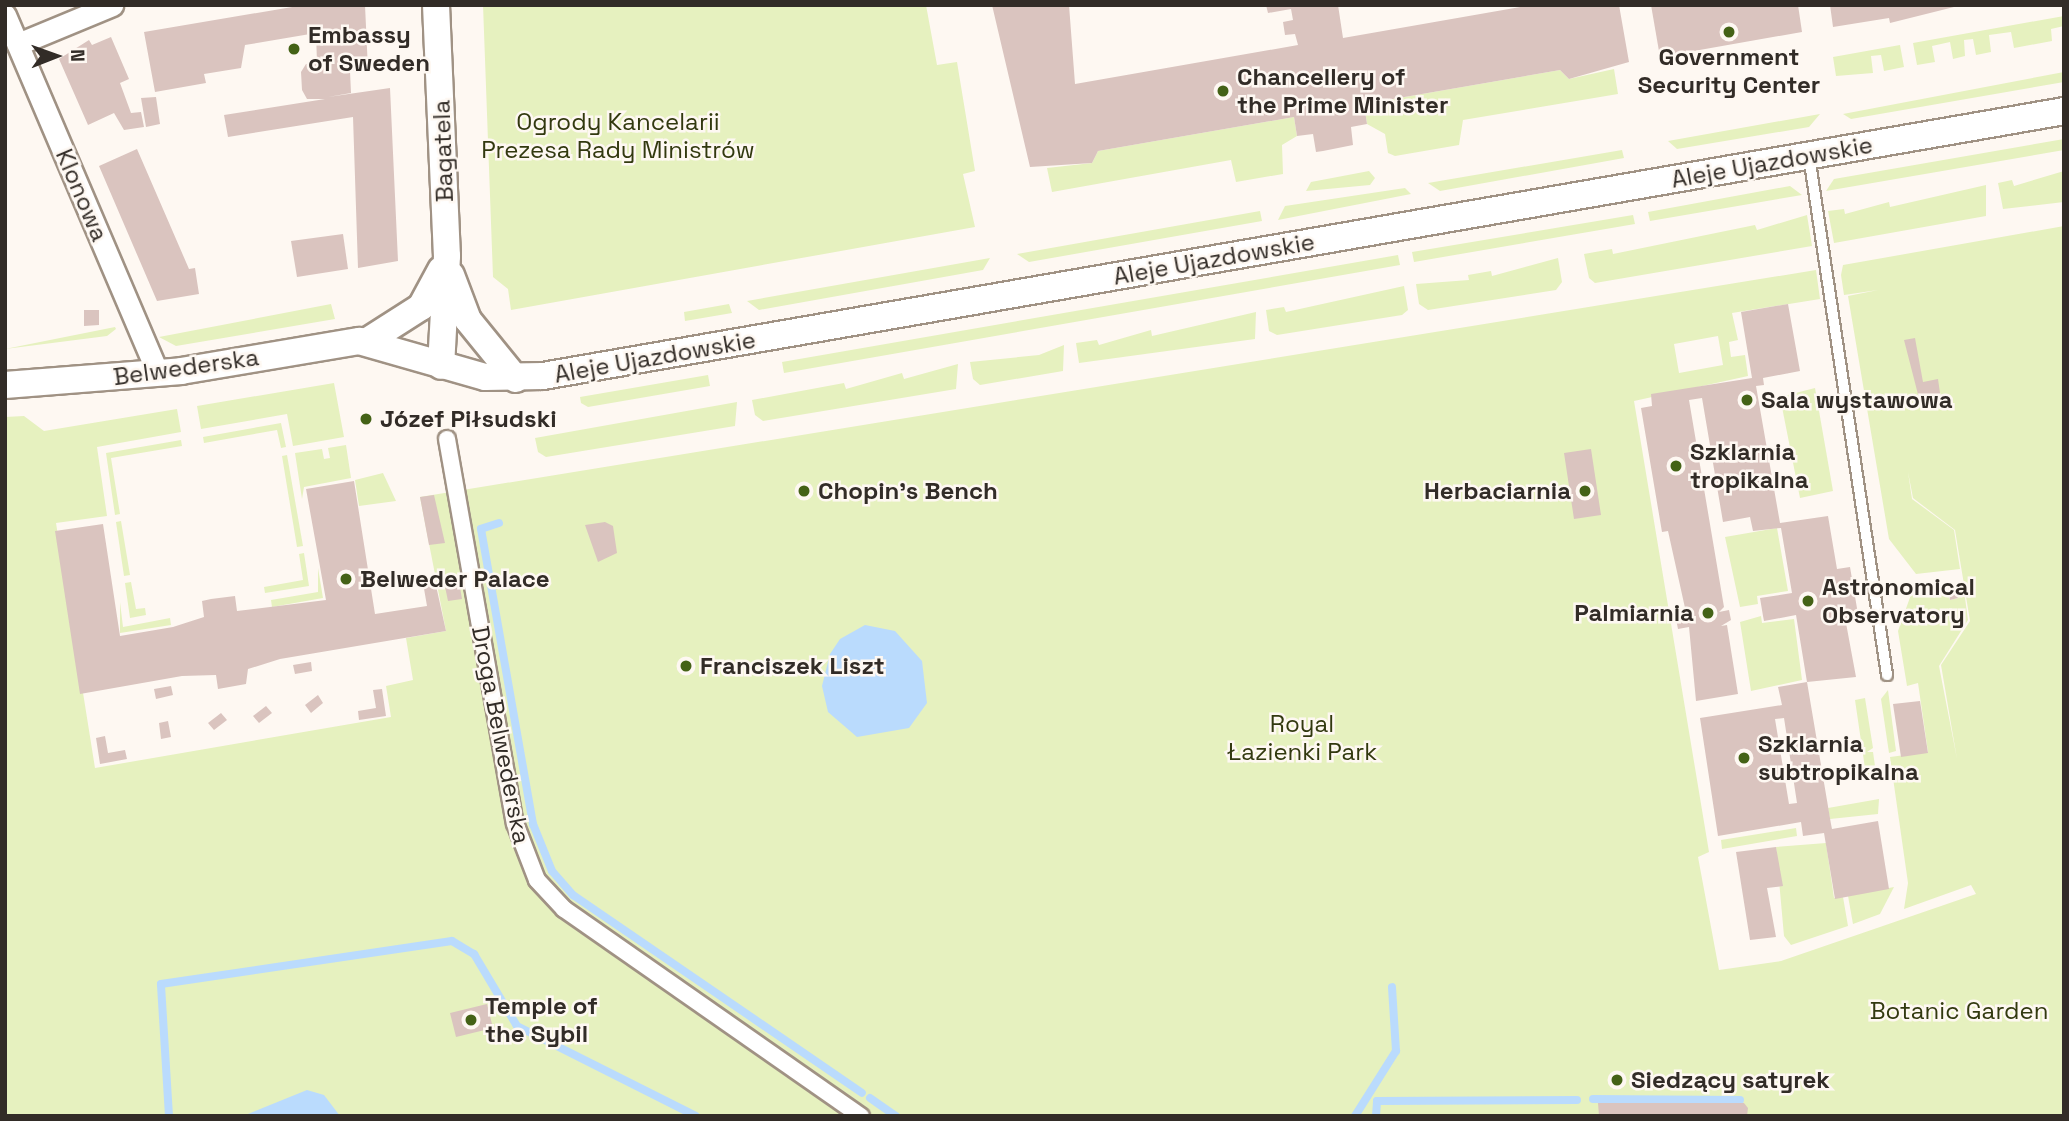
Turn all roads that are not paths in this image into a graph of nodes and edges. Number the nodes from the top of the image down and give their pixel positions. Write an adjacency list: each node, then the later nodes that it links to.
1 (112, 5): 4 (street)
2 (436, 5): 7 (street, Bagatela)
3 (5, 15): 4 (street, Klonowa)
4 (18, 44): 10 (street, Klonowa)
5 (2064, 111): 6 (street, Aleje Ujazdowskie)
6 (1808, 155): 11 (street, Aleje Ujazdowskie); 14 (lane)
7 (447, 256): 8 (street); 9 (street, Bagatela); 11 (street, Bagatela)
8 (366, 342): 9 (street, Aleje Ujazdowskie); 10 (street, Belwederska)
9 (441, 366): 11 (street, Aleje Ujazdowskie)
10 (158, 374): 12 (street, Belwederska)
11 (516, 379)
12 (5, 385)
13 (447, 439): 15 (street, Droga Belwederska)
14 (1887, 676)
15 (861, 1116)

